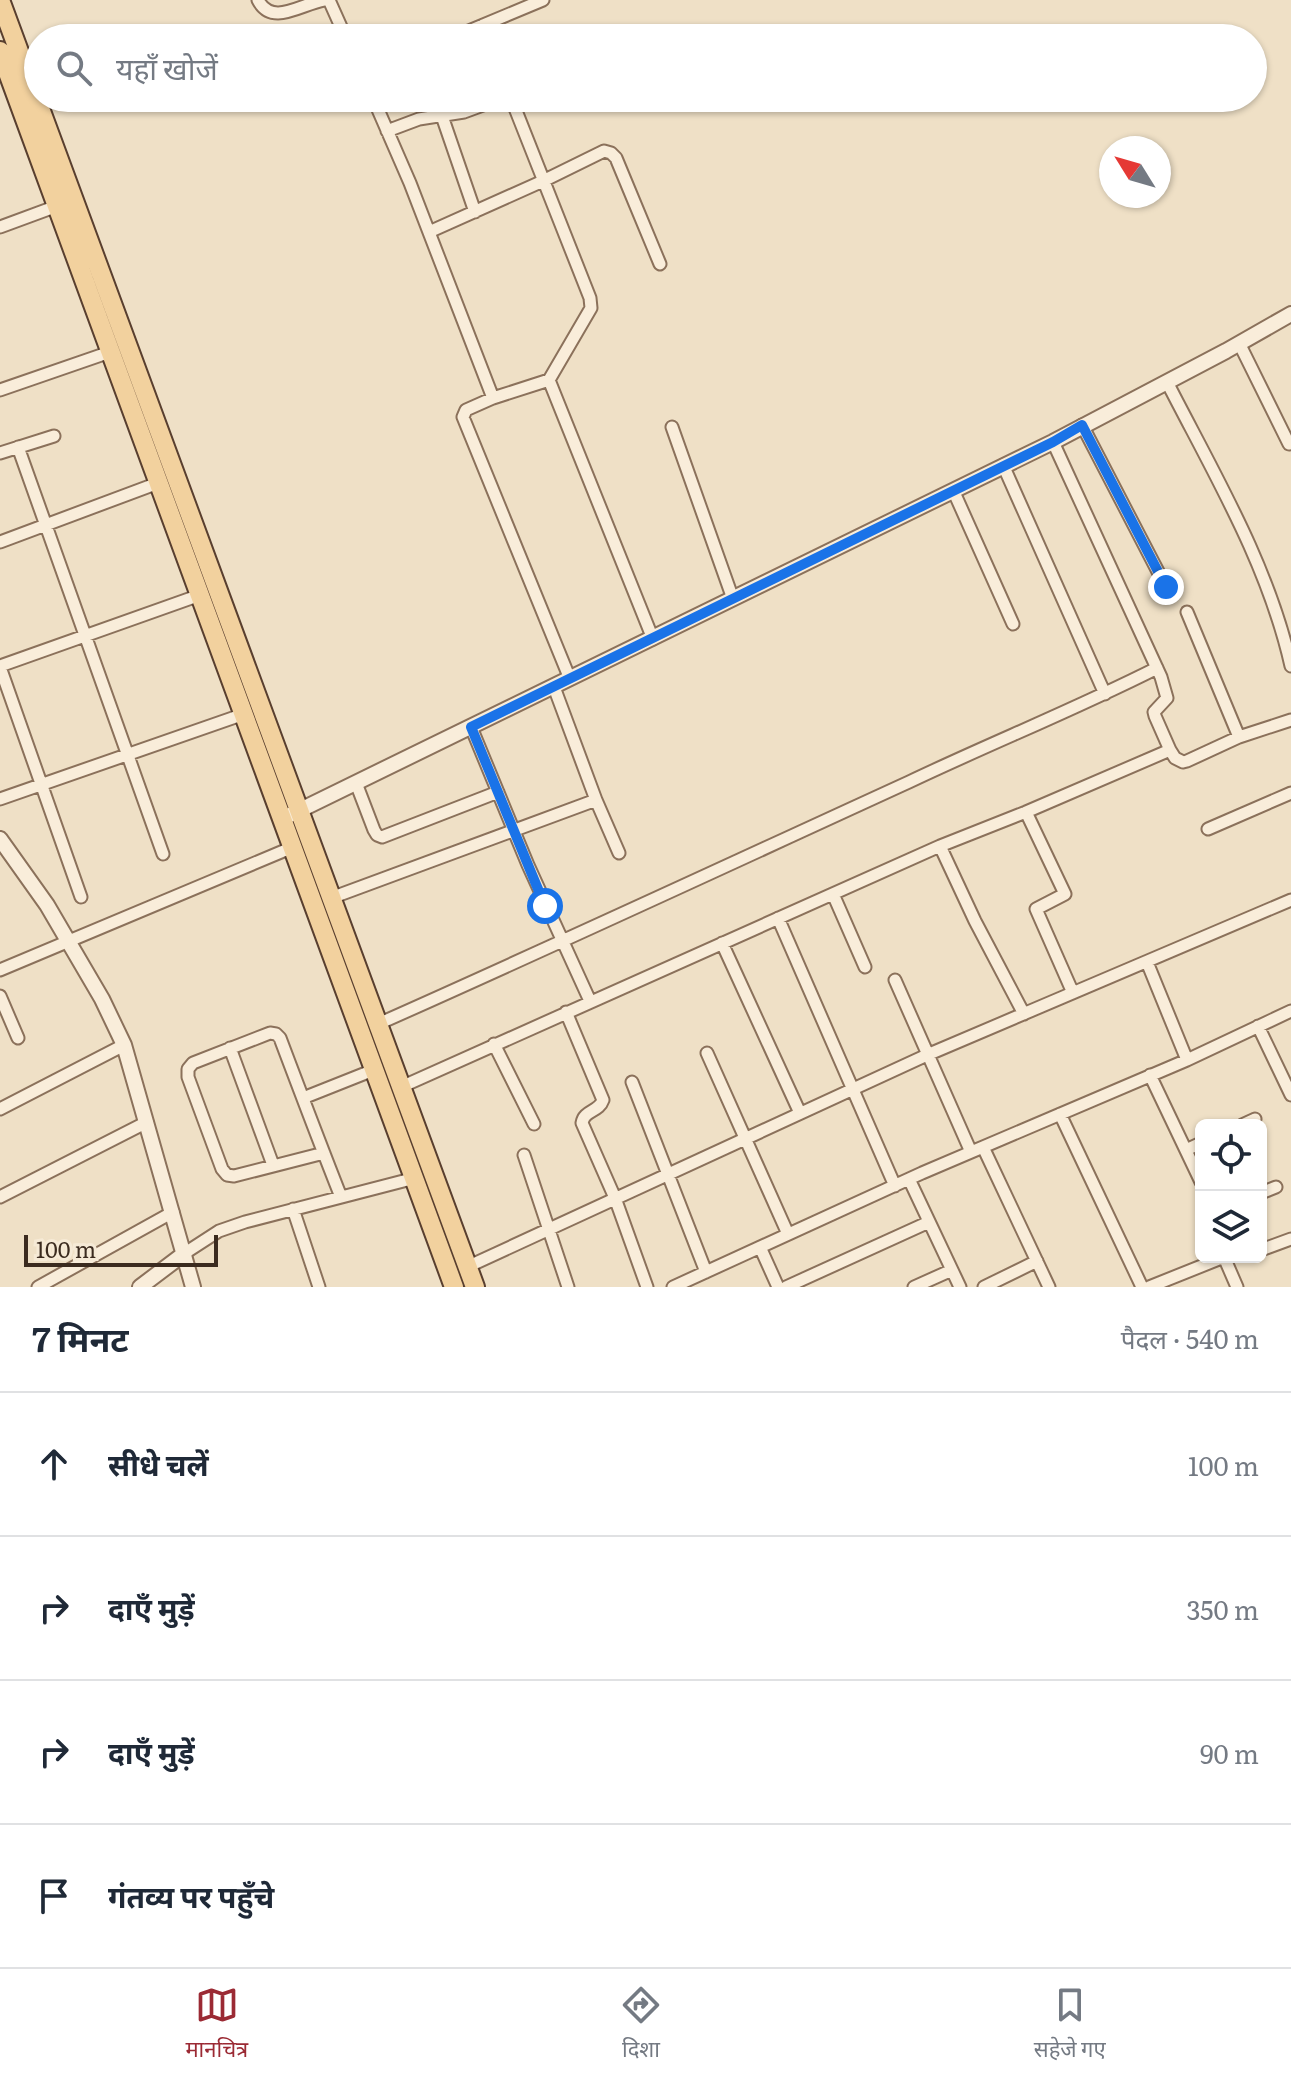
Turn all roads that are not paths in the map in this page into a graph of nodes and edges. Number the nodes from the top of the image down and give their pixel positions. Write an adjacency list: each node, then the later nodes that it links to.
1 (0, 0): 8 (main road)
2 (258, 0): 3 (street)
3 (327, 0): 5 (street)
4 (543, 0): 6 (street)
5 (339, 24)
6 (485, 24)
7 (0, 51): 16 (main road)
8 (24, 67)
9 (40, 112): 66 (main road)
10 (379, 112): 14 (street)
11 (464, 112): 13 (street)
12 (516, 112): 15 (street)
13 (442, 116): 14 (street); 17 (street)
14 (387, 131): 19 (street)
15 (543, 181): 17 (street); 20 (street); 24 (street)
16 (57, 206): 18 (street); 23 (main road)
17 (475, 212): 19 (street)
18 (0, 227)
19 (429, 232): 27 (street)
20 (660, 264)
21 (1291, 314): 22 (street)
22 (1239, 343): 25 (street); 32 (street)
23 (110, 352): 26 (street); 36 (main road)
24 (549, 380): 27 (street); 46 (street)
25 (1167, 382): 28 (street); 48 (street)
26 (0, 390)
27 (493, 398): 50 (street)
28 (1082, 425): 31 (street); 40 (street)
29 (672, 427): 42 (street)
30 (54, 436): 33 (street)
31 (1053, 442): 35 (street); 49 (street)
32 (1289, 444)
33 (18, 447): 34 (street); 38 (street)
34 (0, 453)
35 (1003, 465): 37 (street); 52 (street)
36 (158, 483): 38 (street); 41 (main road)
37 (953, 490): 42 (street); 44 (street)
38 (46, 524): 39 (street); 45 (street)
39 (0, 542)
40 (1166, 587)
41 (200, 595): 45 (street); 53 (main road)
42 (733, 599): 46 (street)
43 (1187, 612): 56 (street)
44 (1013, 624)
45 (87, 637): 47 (street); 58 (street)
46 (653, 639): 50 (street)
47 (0, 666): 60 (street)
48 (1291, 666)
49 (1157, 668): 52 (street); 57 (street)
50 (570, 679): 51 (street)
51 (554, 687): 55 (street); 64 (street)
52 (1105, 694): 80 (street)
53 (244, 714): 58 (street); 66 (main road)
54 (1291, 720): 56 (street)
55 (471, 727): 59 (street); 61 (street)
56 (1239, 737): 57 (street)
57 (1170, 750): 65 (street)
58 (128, 754): 60 (street); 73 (street)
59 (356, 783): 61 (street); 66 (street)
60 (42, 784): 63 (street); 75 (street)
61 (498, 792): 68 (street)
62 (1291, 793): 67 (street)
63 (0, 799)
64 (596, 800): 68 (street); 72 (street)
65 (1026, 812): 70 (street); 86 (street)
66 (291, 815): 71 (main road); 76 (main road)
67 (1208, 829)
68 (514, 830): 76 (street); 80 (street)
69 (0, 839): 79 (street)
70 (940, 846): 74 (street); 91 (street)
71 (293, 847): 79 (street); 101 (main road)
72 (619, 853)
73 (163, 854)
74 (833, 894): 78 (street); 83 (street)
75 (81, 897)
76 (331, 898): 92 (main road)
77 (1291, 900): 82 (street)
78 (778, 918): 81 (street); 105 (street)
79 (68, 941): 84 (street); 96 (street)
80 (562, 942): 88 (street); 92 (street)
81 (722, 943): 88 (street); 109 (street)
82 (1147, 962): 86 (street); 100 (street)
83 (865, 967)
84 (0, 970)
85 (895, 980): 99 (street)
86 (1073, 993): 91 (street)
87 (0, 996): 94 (street)
88 (590, 1001): 90 (street)
89 (1291, 1011): 93 (street)
90 (566, 1012): 95 (street); 130 (street)
91 (1024, 1014): 99 (street)
92 (378, 1024): 104 (main road)
93 (1258, 1026): 100 (street); 106 (street)
94 (18, 1038)
95 (494, 1044): 104 (street); 112 (street)
96 (124, 1045): 108 (street); 111 (street)
97 (230, 1048): 107 (street); 120 (street); 120 (street)
98 (707, 1053): 113 (street)
99 (927, 1055): 105 (street); 117 (street)
100 (1187, 1060): 102 (street)
101 (376, 1069): 107 (street); 123 (main road)
102 (1150, 1075): 110 (street); 116 (street)
103 (632, 1082): 122 (street)
104 (401, 1087): 141 (main road)
105 (854, 1089): 109 (street); 125 (street)
106 (1291, 1095)
107 (303, 1098): 118 (street)
108 (0, 1109)
109 (800, 1113): 113 (street)
110 (1060, 1114): 115 (street); 159 (street)
111 (147, 1122): 128 (street); 132 (street)
112 (534, 1124)
113 (745, 1138): 122 (street); 135 (street)
114 (1195, 1146): 116 (street)
115 (983, 1147): 117 (street); 140 (street)
116 (1186, 1150): 121 (street)
117 (971, 1152): 124 (street)
118 (324, 1153): 120 (street); 129 (street)
119 (524, 1155): 134 (street)
120 (273, 1165)
121 (1195, 1169)
122 (667, 1174): 130 (street); 143 (street)
123 (415, 1178): 129 (street); 148 (main road)
124 (909, 1179): 125 (street); 133 (street)
125 (895, 1186): 135 (street)
126 (1276, 1187): 127 (street)
127 (1266, 1191)
128 (0, 1197)
129 (341, 1197): 131 (street)
130 (615, 1198): 134 (street); 151 (street)
131 (293, 1209): 139 (street); 147 (street)
132 (173, 1212): 139 (street); 144 (street)
133 (929, 1222): 142 (street); 154 (street)
134 (549, 1229): 141 (street); 150 (street)
135 (788, 1234): 137 (street)
136 (1291, 1239): 138 (street)
137 (760, 1247): 143 (street); 153 (street)
138 (1267, 1248)
139 (185, 1253): 145 (street); 146 (street)
140 (1037, 1261): 157 (street); 158 (street)
141 (467, 1267): 149 (main road)
142 (952, 1270): 155 (street); 156 (street)
143 (706, 1272): 152 (street)
144 (38, 1287)
145 (140, 1287)
146 (193, 1287)
147 (319, 1287)
148 (454, 1287)
149 (475, 1287)
150 (568, 1287)
151 (647, 1287)
152 (673, 1287)
153 (778, 1287)
154 (786, 1287)
155 (914, 1287)
156 (960, 1287)
157 (984, 1287)
158 (1049, 1287)
159 (1142, 1287)
160 (1149, 1287): 161 (street)
161 (1237, 1287)

